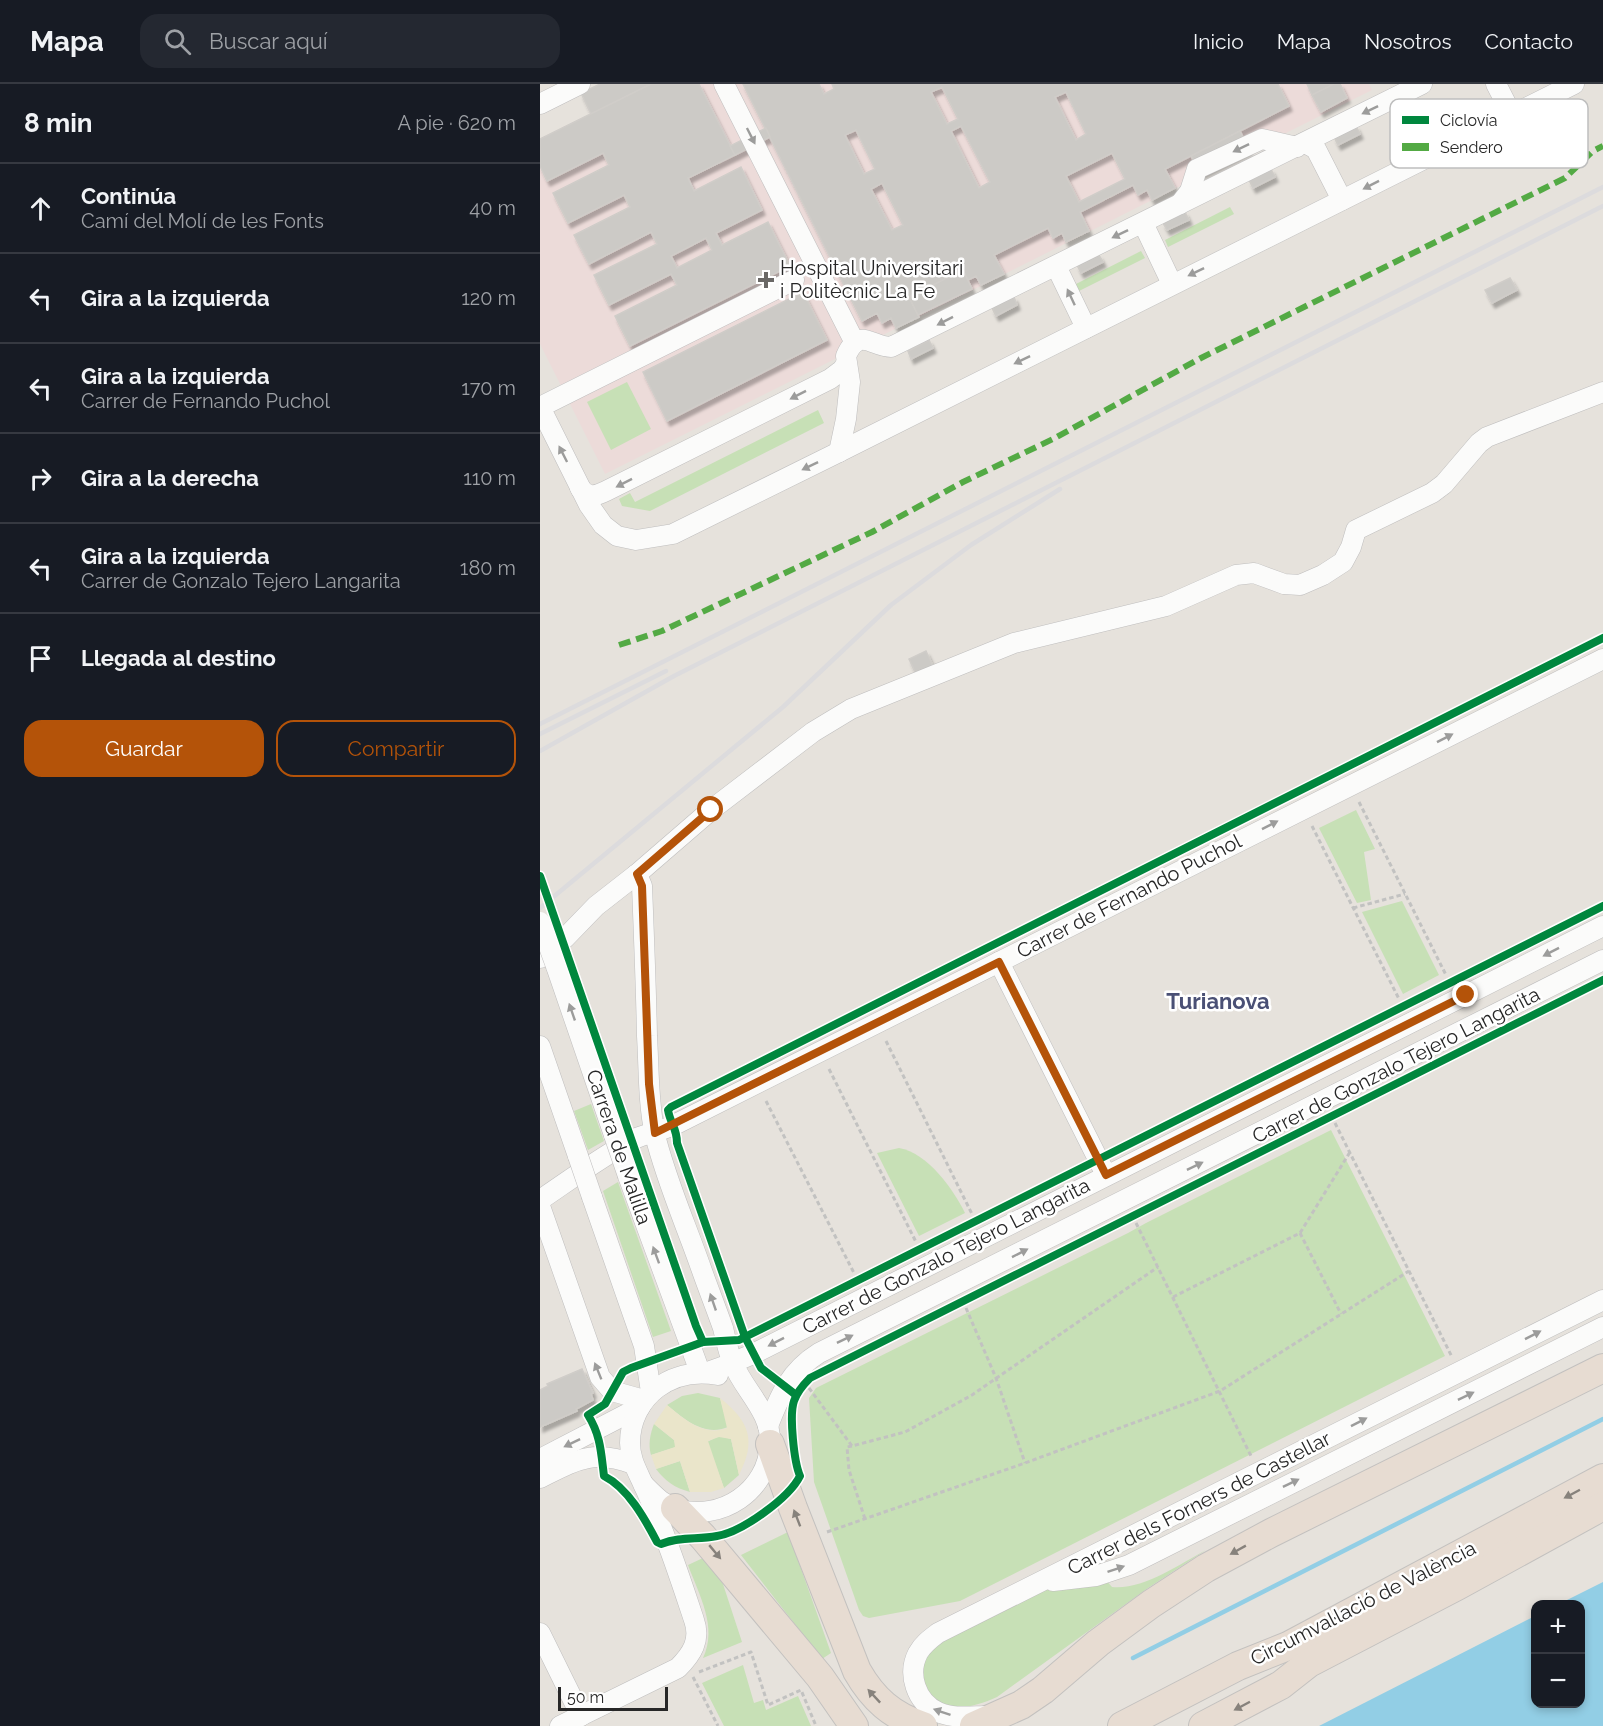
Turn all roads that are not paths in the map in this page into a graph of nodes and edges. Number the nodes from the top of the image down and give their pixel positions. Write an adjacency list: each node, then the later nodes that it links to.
1 (580, 84): 10 (street)
2 (724, 84): 19 (street, one-way to 19)
3 (1422, 84): 6 (street, one-way to 6)
4 (1496, 84): 7 (street)
5 (1574, 84): 8 (street)
6 (1392, 99)
7 (1504, 99)
8 (1544, 99)
9 (1390, 100): 11 (street, one-way to 11)
10 (540, 105)
11 (1301, 145): 13 (street); 14 (street, one-way to 14)
12 (1406, 168): 13 (street, one-way to 13)
13 (1342, 200): 17 (street, one-way to 17)
14 (1143, 223): 15 (street, one-way to 15); 17 (street)
15 (1056, 266): 18 (street, one-way to 15); 19 (street, one-way to 19)
16 (794, 280): 22 (street)
17 (1172, 284): 18 (street)
18 (1086, 328): 23 (street, one-way to 23)
19 (855, 343): 20 (street)
20 (846, 364): 23 (street); 24 (street, one-way to 24)
21 (1603, 392): 26 (street)
22 (540, 407): 24 (street, one-way to 22)
23 (839, 452): 24 (street, one-way to 24)
24 (580, 488)
25 (1603, 658): 31 (street, Carrer de Fernando Puchol, one-way to 25)
26 (637, 874): 30 (street); 33 (street)
27 (540, 922): 30 (street, Carrera de Malilla, bridge)
28 (1603, 926): 34 (street, Carrer de Gonzalo Tejero Langarita, one-way to 34)
29 (1603, 960): 44 (street, Carrer de Gonzalo Tejero Langarita, one-way to 29)
30 (548, 962): 41 (street, Carrera de Malilla, one-way to 30, bridge)
31 (999, 962): 33 (street, Carrer de Fernando Puchol); 34 (street)
32 (540, 1046): 43 (street, bridge)
33 (655, 1133): 35 (street, Carrer de Fernando Puchol); 39 (street, one-way to 33)
34 (1106, 1175): 39 (street, Carrer de Gonzalo Tejero Langarita, one-way to 39)
35 (540, 1200)
36 (540, 1206): 43 (street, one-way to 36)
37 (1603, 1300): 53 (street, Carrer dels Forners de Castellar, one-way to 37)
38 (1603, 1327): 53 (street, one-way to 38)
39 (733, 1363): 41 (street, Carrer de Gonzalo Tejero Langarita); 42 (street)
40 (1603, 1368): 58 (highway, one-way to 58)
41 (702, 1372): 42 (street); 43 (street)
42 (751, 1394): 44 (street)
43 (645, 1400): 45 (street, one-way to 45); 46 (street)
44 (769, 1435): 51 (street); 61 (highway, one-way to 44)
45 (540, 1459)
46 (633, 1464): 47 (street); 49 (street)
47 (540, 1478)
48 (1603, 1478): 55 (highway, Circumval·lació de València, one-way to 55)
49 (644, 1485): 51 (street); 57 (street)
50 (1603, 1506): 56 (highway, Circumval·lació de València)
51 (675, 1508): 60 (highway, one-way to 60)
52 (1603, 1526): 56 (highway)
53 (1038, 1583): 58 (street, Carrer dels Forners de Castellar, one-way to 53)
54 (540, 1633): 57 (street)
55 (1288, 1646): 62 (highway, Circumval·lació de València); 63 (highway)
56 (1281, 1685): 64 (highway, Circumval·lació de València, one-way to 64)
57 (581, 1716): 59 (street)
58 (1000, 1723)
59 (560, 1726)
60 (854, 1726)
61 (923, 1726)
62 (1122, 1726)
63 (1148, 1726)
64 (1203, 1726)

